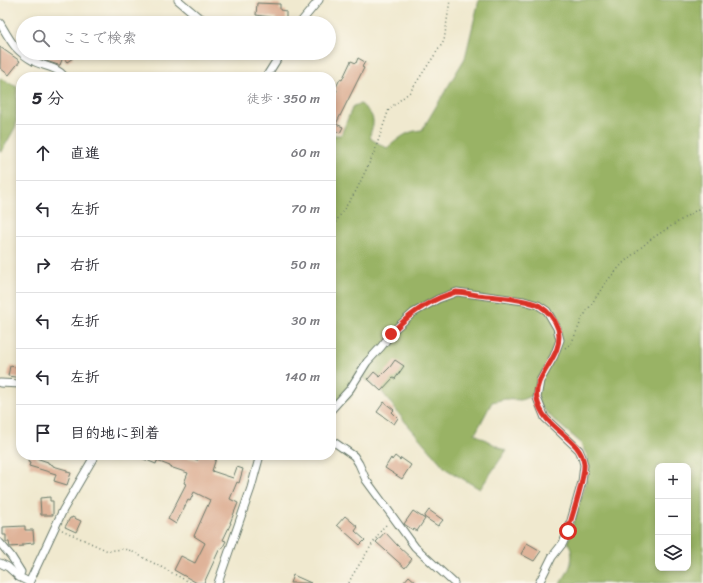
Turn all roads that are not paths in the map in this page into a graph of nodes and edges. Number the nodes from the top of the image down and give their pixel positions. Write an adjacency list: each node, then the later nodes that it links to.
1 (178, 0): 3 (street)
2 (317, 1): 4 (street)
3 (196, 16)
4 (305, 16)
5 (0, 23): 6 (street)
6 (16, 49)
7 (33, 60): 9 (street)
8 (276, 60): 10 (street)
9 (62, 72)
10 (269, 72)
11 (0, 384): 12 (street)
12 (16, 384)
13 (336, 404): 23 (street)
14 (336, 443): 22 (street)
15 (91, 460): 20 (street)
16 (259, 460): 21 (street)
17 (0, 542): 19 (street)
18 (0, 563): 19 (street)
19 (20, 577): 20 (street)
20 (29, 583)
21 (218, 583)
22 (454, 583)
23 (539, 583)

